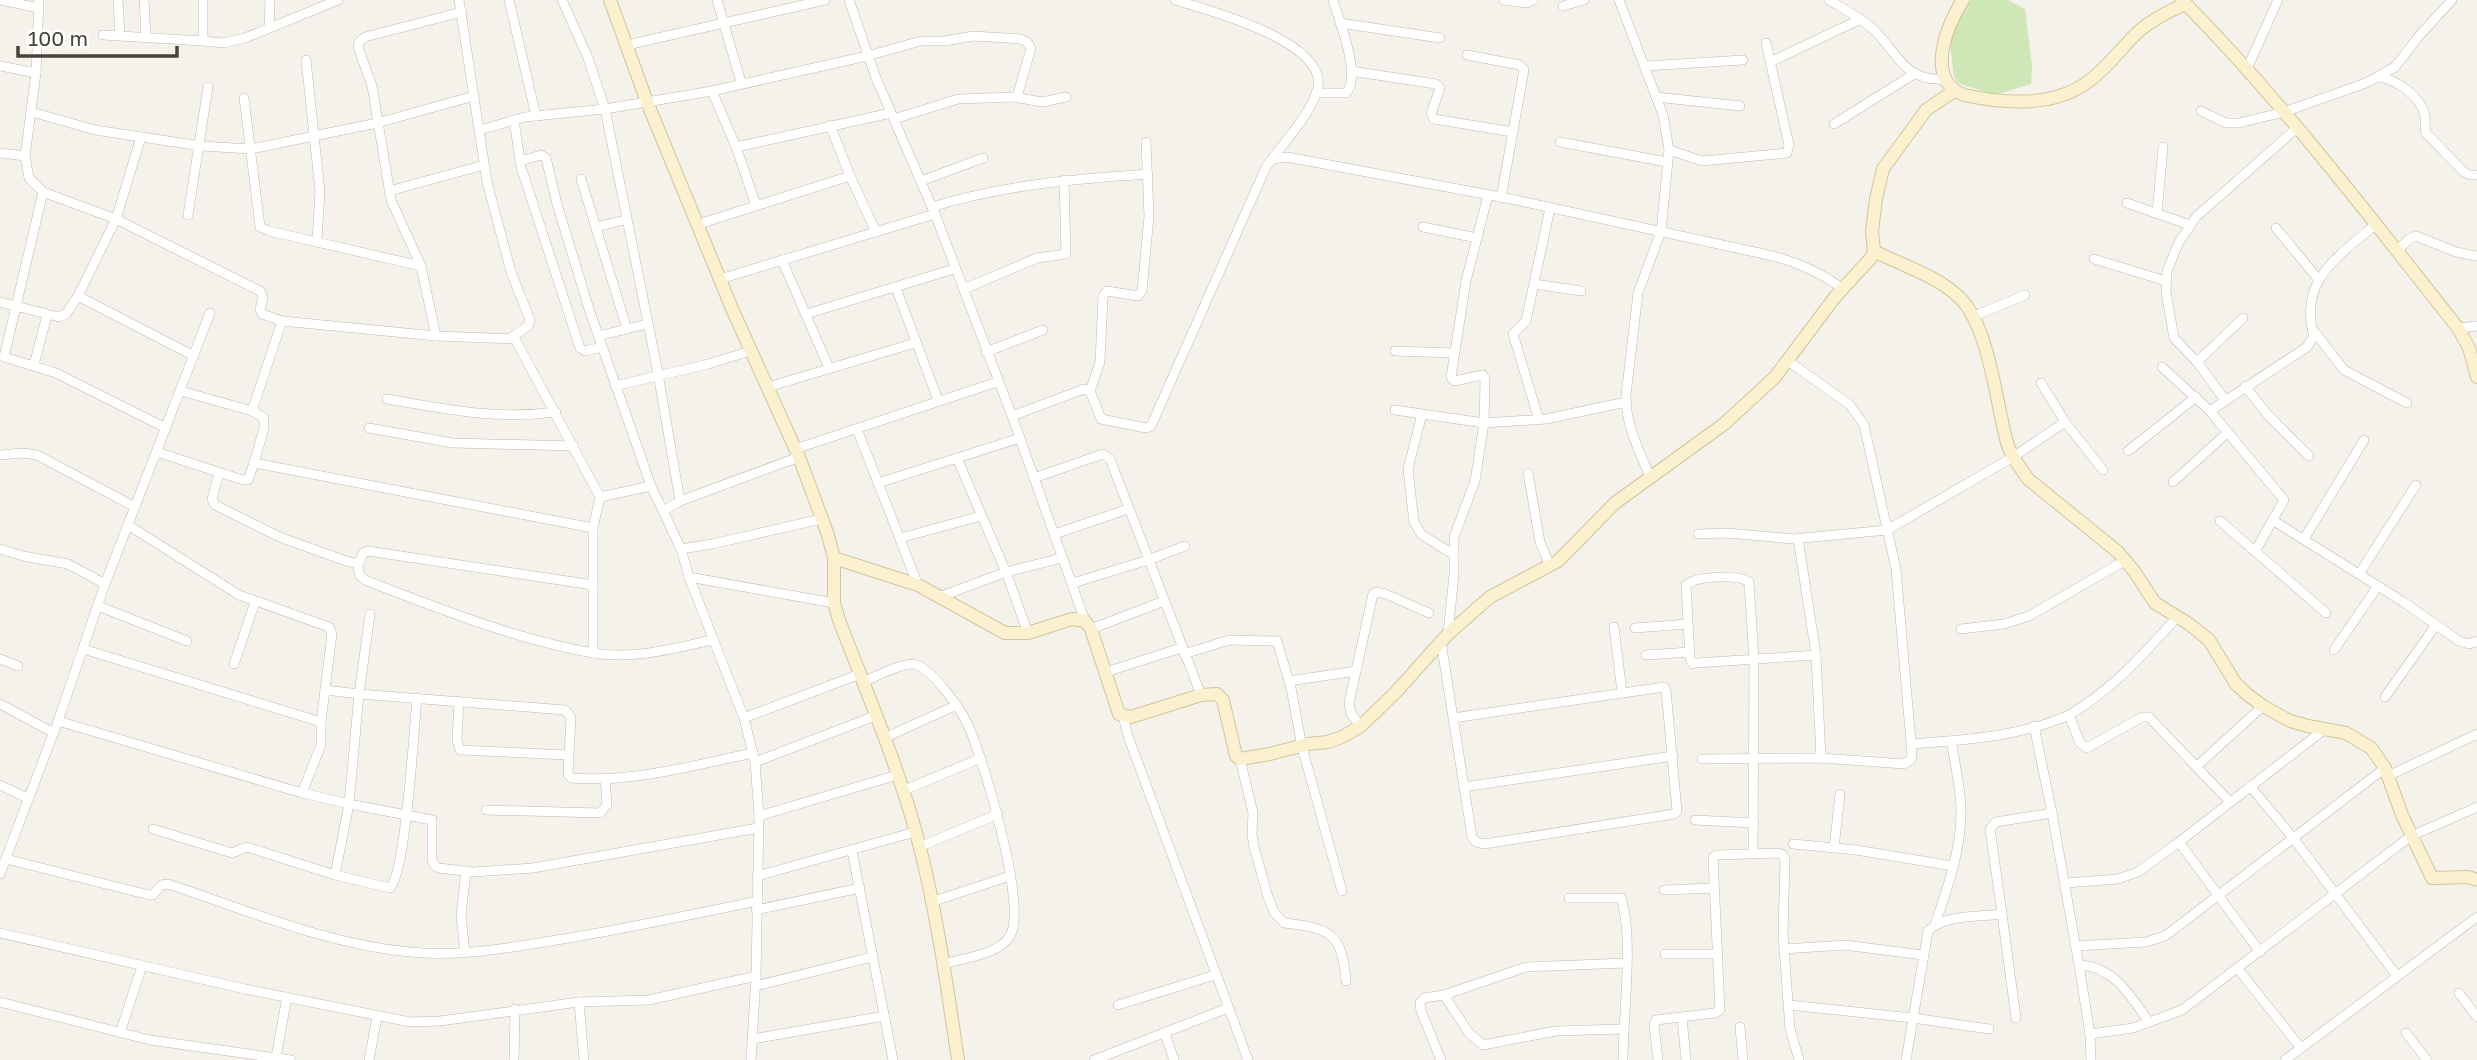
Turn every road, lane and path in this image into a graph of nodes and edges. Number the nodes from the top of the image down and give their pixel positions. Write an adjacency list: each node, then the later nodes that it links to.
1 (0, 0): 26 (street)
2 (118, 0): 34 (street)
3 (144, 0): 35 (street)
4 (204, 0): 37 (street)
5 (270, 0): 32 (street)
6 (338, 0): 25 (street)
7 (459, 0): 28 (street)
8 (509, 0): 69 (street)
9 (562, 0): 65 (street)
10 (610, 0): 39 (street)
11 (717, 0): 30 (street)
12 (825, 0): 30 (street)
13 (849, 0): 41 (street)
14 (1175, 0): 57 (street)
15 (1333, 0): 31 (street)
16 (1504, 0): 17 (street)
17 (1533, 0)
18 (1584, 0): 27 (street)
19 (1619, 0): 46 (street)
20 (1829, 0): 29 (street)
21 (1963, 0): 52 (street)
22 (2278, 0): 47 (street)
23 (2452, 0): 51 (street)
24 (2184, 2): 47 (street); 55 (street)
25 (324, 3): 32 (street)
26 (39, 4): 49 (street)
27 (1563, 6)
28 (462, 12): 58 (street); 72 (street)
29 (1861, 19): 44 (street); 50 (street)
30 (725, 23): 39 (street); 53 (street)
31 (1340, 23): 36 (street); 48 (street)
32 (269, 28): 37 (street)
33 (103, 35): 34 (street)
34 (120, 36): 35 (street)
35 (146, 37): 37 (street)
36 (1440, 38)
37 (203, 41)
38 (1766, 43): 44 (street)
39 (627, 45): 63 (street)
40 (1467, 55): 77 (street)
41 (867, 56): 53 (street); 60 (street); 70 (street)
42 (306, 60): 78 (street)
43 (1744, 60): 46 (street)
44 (1770, 62): 86 (street)
45 (0, 66): 49 (street)
46 (1645, 66): 62 (street)
47 (2247, 69): 68 (street)
48 (1351, 71): 57 (street); 77 (street)
49 (36, 73): 67 (street)
50 (1914, 74): 52 (street); 73 (street)
51 (2379, 78): 68 (street); 95 (street)
52 (1945, 79): 55 (street)
53 (741, 82): 56 (street)
54 (208, 87): 82 (street)
55 (1954, 90): 122 (street)
56 (712, 91): 63 (street); 83 (street)
57 (1316, 93): 90 (street)
58 (474, 96): 72 (street); 76 (street)
59 (244, 97): 85 (street)
60 (1017, 97): 61 (street); 70 (street)
61 (1066, 97)
62 (1656, 97): 64 (street); 86 (street)
63 (647, 103): 65 (street); 112 (street)
64 (1740, 106)
65 (605, 109): 69 (street); 111 (street)
66 (2202, 111): 68 (street)
67 (32, 112): 79 (street); 88 (street)
68 (2284, 112): 75 (street)
69 (536, 116): 71 (street)
70 (892, 116): 74 (street); 99 (street)
71 (514, 120): 76 (street); 91 (street)
72 (377, 123): 78 (street); 100 (street)
73 (1834, 124)
74 (830, 125): 83 (street); 96 (street)
75 (2298, 127): 113 (street); 114 (street)
76 (480, 130): 93 (street)
77 (1513, 132): 103 (street)
78 (315, 136): 85 (street); 121 (street)
79 (141, 137): 82 (street); 110 (street)
80 (1146, 142): 94 (street)
81 (1560, 142): 92 (street)
82 (201, 146): 85 (street); 109 (street)
83 (736, 147): 105 (street)
84 (2163, 147): 108 (street)
85 (251, 149): 121 (street)
86 (1669, 150): 92 (street)
87 (0, 152): 88 (street)
88 (25, 156): 101 (street)
89 (983, 158): 99 (street)
90 (1272, 159): 102 (street); 177 (street)
91 (520, 161): 154 (street); 157 (street)
92 (1667, 162): 118 (street)
93 (484, 165): 100 (street); 155 (street)
94 (1148, 174): 98 (street); 177 (street)
95 (2477, 175)
96 (850, 176): 105 (street); 119 (street)
97 (581, 179): 116 (street)
98 (1064, 180): 107 (street); 134 (street)
99 (921, 181): 107 (street)
100 (388, 191): 127 (street)
101 (43, 192): 110 (street); 140 (street)
102 (1488, 195): 103 (street); 120 (street)
103 (1501, 198): 106 (street)
104 (2127, 203): 108 (street)
105 (756, 205): 112 (street)
106 (1550, 208): 118 (street); 132 (street)
107 (933, 211): 119 (street); 128 (street)
108 (2157, 214): 114 (street)
109 (188, 215)
110 (116, 219): 138 (street); 146 (street)
111 (625, 220): 116 (street); 147 (street)
112 (699, 224): 129 (street)
113 (2376, 224): 123 (street); 130 (street)
114 (2190, 225): 131 (street)
115 (1423, 226): 120 (street)
116 (596, 227): 151 (street)
117 (2276, 228): 130 (street)
118 (1661, 231): 135 (street); 182 (street)
119 (876, 232): 126 (street)
120 (1477, 238): 161 (street)
121 (317, 241): 127 (street)
122 (1874, 251): 135 (street); 144 (street)
123 (2397, 251): 124 (street); 150 (street)
124 (2477, 256)
125 (2094, 259): 131 (street)
126 (782, 260): 129 (street); 142 (street)
127 (421, 266): 153 (street)
128 (954, 269): 133 (street); 134 (street)
129 (720, 279): 158 (street)
130 (2318, 279): 149 (street)
131 (2166, 281): 165 (street)
132 (1534, 284): 136 (street); 190 (street)
133 (896, 288): 142 (street); 156 (street)
134 (964, 289): 160 (street)
135 (1843, 289): 164 (street)
136 (1581, 291)
137 (2025, 295): 144 (street)
138 (78, 296): 143 (street); 162 (street)
139 (0, 302): 140 (street)
140 (15, 305): 143 (street); 163 (street)
141 (210, 313): 162 (street)
142 (806, 314): 168 (street)
143 (47, 315): 166 (street)
144 (1972, 317): 205 (street)
145 (2243, 318): 165 (street)
146 (282, 321): 153 (street); 185 (street)
147 (647, 324): 151 (street); 169 (street)
148 (2477, 326): 150 (street)
149 (2311, 327): 174 (street); 183 (street)
150 (2458, 328): 170 (street)
151 (627, 329): 154 (street)
152 (1043, 330): 160 (street)
153 (436, 336): 155 (street)
154 (598, 336): 157 (street)
155 (512, 337): 187 (street)
156 (915, 343): 168 (street); 180 (street)
157 (602, 346): 173 (street)
158 (751, 351): 169 (street); 175 (street)
159 (1395, 351): 161 (street)
160 (986, 352): 171 (street)
161 (1454, 353): 192 (street)
162 (194, 355): 176 (street)
163 (2, 356): 166 (street)
164 (1788, 361): 211 (street); 228 (street)
165 (2197, 362): 181 (street)
166 (34, 365): 193 (street)
167 (2162, 367): 178 (street)
168 (829, 368): 175 (street)
169 (662, 376): 173 (street); 218 (street)
170 (2477, 377)
171 (998, 382): 180 (street); 189 (street)
172 (2042, 383): 191 (street)
173 (615, 386): 216 (street)
174 (2245, 386): 181 (street); 204 (street)
175 (768, 387): 202 (street)
176 (181, 391): 185 (street); 193 (street)
177 (1090, 391): 189 (street)
178 (2196, 397): 186 (street); 200 (street)
179 (387, 399): 187 (street)
180 (938, 400): 195 (street)
181 (2225, 400): 186 (street)
182 (1626, 402): 190 (street); 211 (street)
183 (2407, 403)
184 (1395, 410): 188 (street)
185 (252, 411): 207 (street)
186 (2210, 411): 196 (street)
187 (556, 412): 199 (street)
188 (1422, 414): 192 (street); 238 (street)
189 (1012, 415): 197 (street)
190 (1539, 420): 192 (street)
191 (2065, 422): 205 (street); 208 (street)
192 (1484, 423): 238 (street)
193 (166, 428): 201 (street)
194 (369, 428): 199 (street)
195 (857, 429): 202 (street); 214 (street)
196 (2227, 433): 213 (street); 225 (street)
197 (1020, 438): 206 (street); 212 (street)
198 (2364, 440): 233 (street)
199 (574, 446): 217 (street)
200 (2128, 451)
201 (157, 452): 209 (street); 219 (street)
202 (797, 453): 218 (street); 223 (street)
203 (0, 455): 219 (street)
204 (2309, 456)
205 (2012, 457): 228 (street); 242 (street)
206 (957, 458): 214 (street); 222 (street)
207 (254, 463): 209 (street); 227 (street)
208 (2103, 470)
209 (219, 473): 243 (street)
210 (1528, 473): 244 (street)
211 (1650, 477): 244 (street)
212 (1034, 478): 220 (street); 229 (street)
213 (2174, 482)
214 (878, 483): 231 (street)
215 (2416, 485): 246 (street)
216 (651, 486): 217 (street); 221 (street)
217 (600, 497): 227 (street)
218 (680, 501): 221 (street)
219 (135, 507): 226 (street)
220 (1128, 509): 229 (street); 241 (street)
221 (663, 510): 236 (street)
222 (981, 516): 231 (street); 245 (street)
223 (821, 519): 236 (street); 239 (street)
224 (2220, 521): 237 (street)
225 (2274, 521): 233 (street); 237 (street)
226 (128, 525): 249 (street); 254 (street)
227 (593, 528): 250 (street)
228 (1887, 530): 232 (street); 312 (street)
229 (1055, 534): 240 (street)
230 (1698, 534): 232 (street)
231 (900, 538): 251 (street)
232 (1798, 538): 278 (street)
233 (2304, 539): 246 (street)
234 (1185, 546): 241 (street)
235 (0, 549): 249 (street)
236 (681, 549): 247 (street)
237 (2256, 550): 259 (street)
238 (1454, 555): 269 (street)
239 (834, 558): 251 (street); 256 (street)
240 (1062, 558): 245 (street); 248 (street)
241 (1148, 560): 248 (street); 255 (street)
242 (2126, 560): 261 (street); 267 (street)
243 (357, 564): 250 (street); 277 (street)
244 (1550, 566): 269 (street)
245 (1006, 572): 253 (street); 268 (street)
246 (2359, 574): 252 (street)
247 (689, 577): 256 (street); 270 (street)
248 (1073, 583): 263 (street)
249 (105, 584): 257 (street)
250 (593, 585): 277 (street)
251 (918, 585): 253 (street)
252 (2378, 586): 264 (street); 274 (street)
253 (942, 596): 268 (street)
254 (255, 601): 282 (street); 288 (street)
255 (1164, 601): 263 (street); 275 (street)
256 (834, 603): 286 (street)
257 (98, 606): 271 (street); 273 (street)
258 (1429, 613): 284 (street)
259 (2326, 613)
260 (370, 614): 290 (street)
261 (2176, 617): 297 (street); 298 (street)
262 (1688, 624): 266 (street); 276 (street); 281 (street)
263 (1088, 625): 268 (street); 285 (street)
264 (2436, 625): 272 (street); 292 (street)
265 (1614, 627): 289 (street)
266 (1634, 628)
267 (1961, 629)
268 (1028, 633)
269 (1445, 638): 302 (street); 305 (street)
270 (713, 640): 277 (street); 301 (street)
271 (187, 641)
272 (2477, 641)
273 (83, 649): 303 (street); 304 (street)
274 (2334, 650)
275 (1182, 651): 285 (street); 287 (street); 291 (street)
276 (1690, 652): 279 (street); 281 (street)
277 (593, 653)
278 (1816, 654): 281 (street); 319 (street)
279 (1646, 655)
280 (0, 659): 283 (street)
281 (1754, 659): 317 (street)
282 (234, 664)
283 (18, 666)
284 (1356, 671): 287 (street); 305 (street)
285 (1106, 673): 300 (street)
286 (861, 678): 296 (street); 299 (street); 301 (street)
287 (1289, 681): 313 (street)
288 (325, 690): 290 (street); 304 (street)
289 (1622, 692): 302 (street); 315 (street)
290 (359, 694): 293 (street); 334 (street)
291 (1201, 695): 300 (street); 320 (street)
292 (2385, 697)
293 (417, 698): 294 (street); 339 (street)
294 (459, 701): 314 (street); 314 (street)
295 (0, 704): 308 (street)
296 (957, 705): 310 (street); 318 (street)
297 (2263, 706): 307 (street); 322 (street)
298 (2069, 715): 306 (street); 322 (street)
299 (876, 716): 310 (street); 316 (street)
300 (1123, 716): 388 (street)
301 (744, 718): 316 (street)
302 (1453, 718): 328 (street)
303 (58, 721): 308 (street); 330 (street)
304 (321, 722): 330 (street)
305 (1361, 726): 313 (street)
306 (2034, 726): 311 (street); 337 (street)
307 (2326, 728): 323 (street); 327 (street)
308 (54, 733): 332 (street)
309 (2476, 735): 323 (street)
310 (884, 738): 324 (street)
311 (1951, 741): 312 (street); 355 (street)
312 (1911, 744): 319 (street)
313 (1302, 747): 320 (street); 365 (street)
314 (568, 755): 325 (street)
315 (1672, 756): 328 (street); 328 (street)
316 (754, 757): 325 (street); 340 (street)
317 (1755, 757): 319 (street); 321 (street); 342 (street)
318 (981, 758): 329 (street); 338 (street)
319 (1821, 758)
320 (1240, 759): 391 (street)
321 (1702, 759)
322 (2197, 766): 333 (street)
323 (2387, 772): 346 (street); 347 (street)
324 (897, 775): 329 (street); 340 (street)
325 (605, 778): 336 (street)
326 (0, 785): 332 (street)
327 (2250, 786): 333 (street); 347 (street)
328 (1464, 787)
329 (902, 791): 345 (street)
330 (302, 793): 334 (street)
331 (1840, 794): 351 (street)
332 (29, 799): 354 (street)
333 (2230, 802): 348 (street)
334 (349, 804): 339 (street); 357 (street)
335 (2477, 807): 346 (street)
336 (486, 810)
337 (2052, 813): 361 (street); 371 (street)
338 (998, 814): 350 (street); 359 (street)
339 (407, 815): 356 (street); 357 (street)
340 (759, 817): 343 (street)
341 (1695, 820): 342 (street)
342 (1754, 823): 353 (street)
343 (758, 828): 356 (street); 358 (street)
344 (153, 829): 357 (street)
345 (915, 832): 350 (street); 352 (street)
346 (2412, 836): 360 (street); 366 (street)
347 (2294, 839): 366 (street); 367 (street)
348 (2179, 842): 361 (street); 367 (street)
349 (1793, 844): 351 (street)
350 (919, 848): 369 (street)
351 (1834, 848): 355 (street)
352 (852, 851): 358 (street); 362 (street)
353 (1754, 854): 363 (street); 376 (street)
354 (2, 865): 378 (street)
355 (1953, 866): 373 (street)
356 (466, 871): 378 (street)
357 (335, 875)
358 (757, 876): 370 (street)
359 (1010, 876): 369 (street); 384 (street)
360 (2477, 880)
361 (2065, 883): 375 (street)
362 (860, 888): 370 (street); 382 (street)
363 (1714, 888): 364 (street); 380 (street)
364 (1664, 890)
365 (1342, 891)
366 (2336, 893): 377 (street); 389 (street)
367 (2220, 895): 375 (street); 377 (street)
368 (1569, 898): 383 (street)
369 (931, 902): 384 (street)
370 (756, 906): 378 (street); 390 (street)
371 (2002, 914): 373 (street); 406 (street)
372 (2477, 917): 389 (street)
373 (1935, 925): 381 (street)
374 (0, 933): 386 (street)
375 (2075, 946): 385 (street)
376 (1784, 949): 381 (street); 397 (street)
377 (2260, 952): 387 (street)
378 (465, 953)
379 (1665, 954): 380 (street)
380 (1718, 954): 404 (street)
381 (1923, 955): 405 (street)
382 (872, 957): 390 (street); 401 (street)
383 (1626, 963): 393 (street); 409 (street)
384 (943, 964): 425 (street)
385 (2079, 965): 407 (street); 414 (street)
386 (142, 966): 394 (street); 411 (street)
387 (2238, 969): 407 (street); 416 (street)
388 (1215, 975): 398 (street); 399 (street)
389 (2397, 976): 416 (street)
390 (756, 981): 396 (street); 415 (street)
391 (1346, 981)
392 (2459, 993): 403 (street)
393 (1444, 995): 409 (street); 429 (street)
394 (287, 997): 402 (street); 418 (street)
395 (0, 1002): 411 (street)
396 (579, 1002): 400 (street); 422 (street)
397 (1789, 1005): 405 (street); 434 (street)
398 (1118, 1006)
399 (1228, 1008): 413 (street); 428 (street)
400 (515, 1009): 402 (street); 421 (street)
401 (884, 1016): 415 (street); 424 (street)
402 (377, 1017): 420 (street)
403 (2477, 1017)
404 (1682, 1018): 431 (street); 432 (street)
405 (1913, 1018): 410 (street); 435 (street)
406 (2016, 1018)
407 (2149, 1022): 414 (street)
408 (1740, 1027): 433 (street)
409 (1623, 1029): 430 (street)
410 (1989, 1029)
411 (120, 1033): 417 (street)
412 (2406, 1033): 438 (street)
413 (1166, 1034): 426 (street); 427 (street)
414 (2090, 1034): 436 (street)
415 (753, 1038): 423 (street)
416 (2301, 1048): 437 (street)
417 (257, 1057): 418 (street)
418 (276, 1057): 419 (street)
419 (291, 1060)
420 (369, 1060)
421 (514, 1060)
422 (584, 1060)
423 (751, 1060)
424 (892, 1060)
425 (958, 1060)
426 (1094, 1060)
427 (1174, 1060)
428 (1248, 1060)
429 (1441, 1060)
430 (1623, 1060)
431 (1658, 1060)
432 (1686, 1060)
433 (1743, 1060)
434 (1799, 1060)
435 (1906, 1060)
436 (2091, 1060)
437 (2285, 1060)
438 (2427, 1060)

